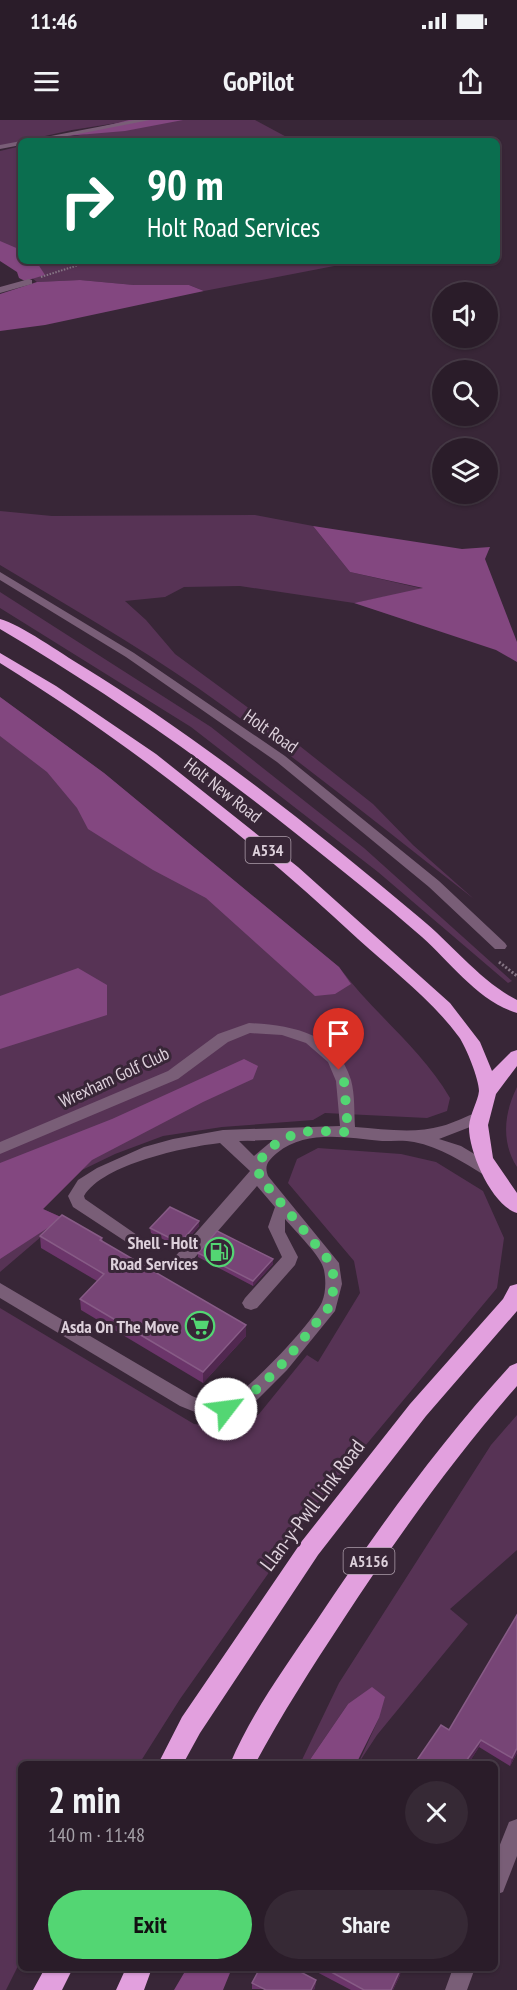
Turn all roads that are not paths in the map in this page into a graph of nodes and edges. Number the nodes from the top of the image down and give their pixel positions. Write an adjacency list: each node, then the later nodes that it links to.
1 (146, 120): 2 (street)
2 (47, 138)
3 (18, 144): 4 (street)
4 (0, 147)
5 (0, 280): 7 (street)
6 (29, 282): 7 (street)
7 (5, 289)
8 (0, 575): 11 (street, Holt Road)
9 (0, 623): 12 (highway, Holt New Road / A534)
10 (0, 657): 14 (highway, Holt New Road / A534)
11 (496, 952)
12 (517, 1006)
13 (517, 1056): 14 (highway)
14 (487, 1090): 15 (highway)
15 (478, 1118): 19 (street); 22 (highway)
16 (304, 1132): 17 (street); 18 (street); 21 (street)
17 (348, 1132): 19 (street); 20 (street, Wrexham Golf Club)
18 (223, 1136): 21 (street); 25 (street)
19 (417, 1137): 22 (street)
20 (0, 1148)
21 (258, 1171): 23 (street); 26 (street)
22 (490, 1171): 24 (highway)
23 (283, 1206): 27 (street); 29 (street)
24 (517, 1206)
25 (130, 1239)
26 (178, 1265)
27 (0, 1290)
28 (517, 1292): 31 (highway, Llan-y-Pwll Link Road / A5156)
29 (251, 1303)
30 (517, 1372): 32 (highway, A5156)
31 (172, 1761)
32 (244, 1761)
33 (517, 1829): 34 (street)
34 (498, 1876)
35 (58, 1971): 38 (highway)
36 (138, 1971): 39 (highway)
37 (463, 1971): 40 (street)
38 (47, 1990)
39 (130, 1990)
40 (456, 1990)

